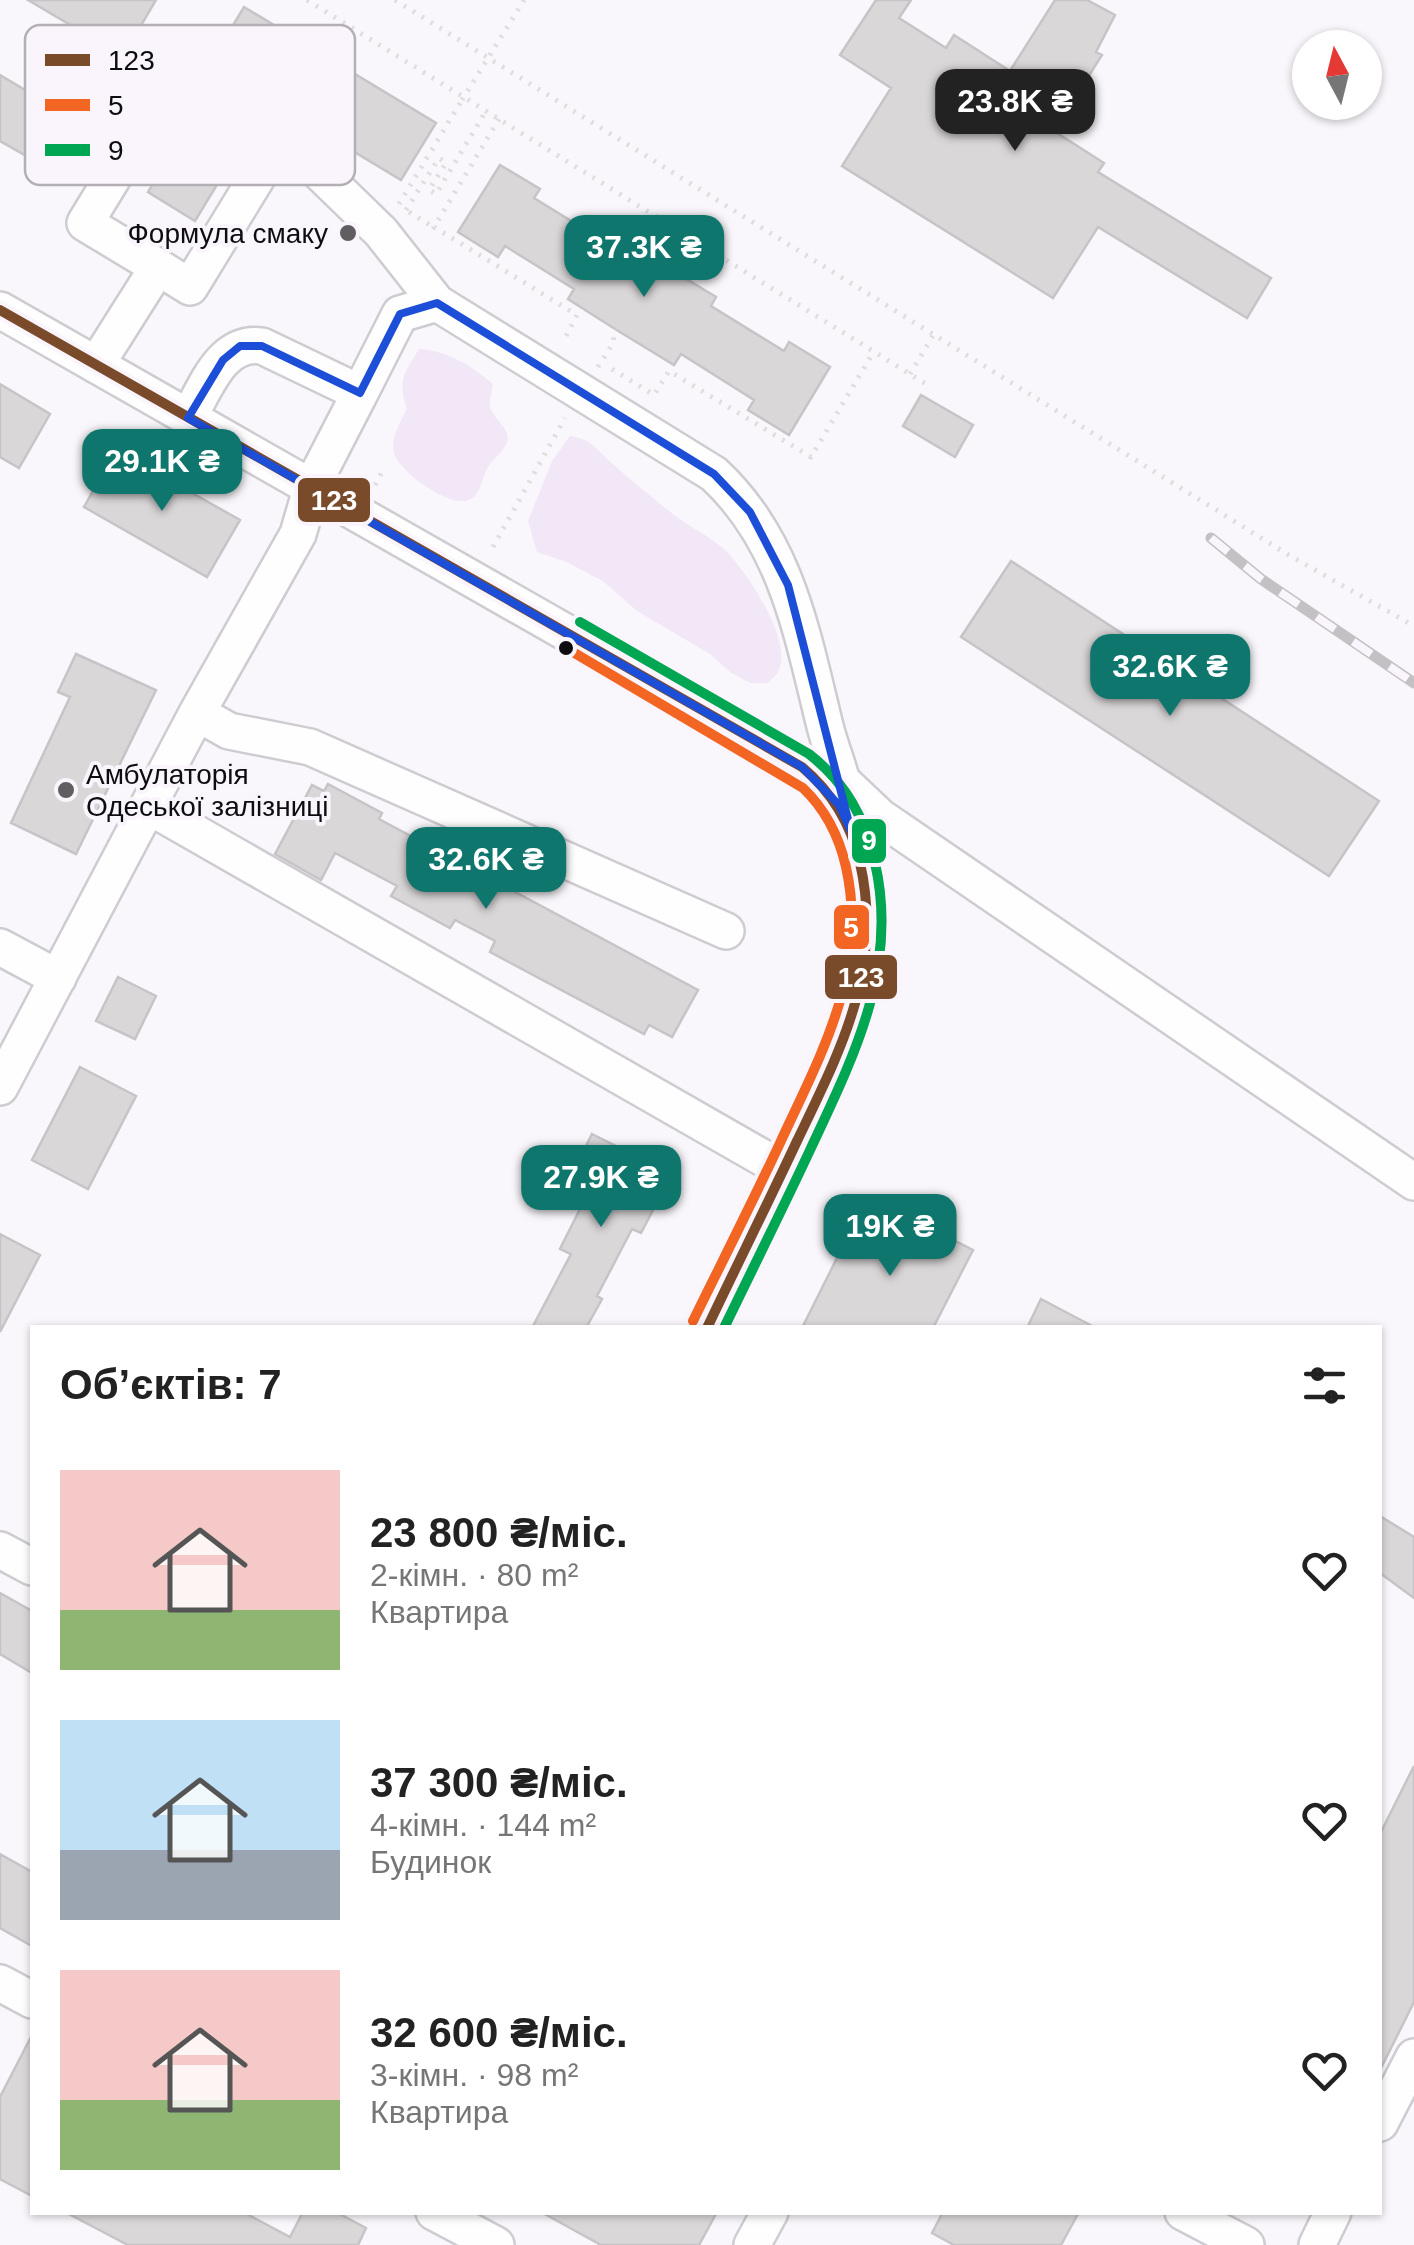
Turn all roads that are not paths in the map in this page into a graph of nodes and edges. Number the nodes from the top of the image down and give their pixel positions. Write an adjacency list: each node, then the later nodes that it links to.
1 (107, 185): 4 (street)
2 (252, 185): 4 (street)
3 (333, 185): 5 (street)
4 (158, 267): 7 (street)
5 (437, 303): 8 (street); 12 (street)
6 (0, 310): 7 (street)
7 (96, 365): 9 (street)
8 (360, 393): 9 (street); 10 (street)
9 (188, 418): 10 (street)
10 (312, 486): 11 (street); 14 (street)
11 (197, 713): 13 (street); 15 (street)
12 (844, 783): 14 (street); 20 (street)
13 (150, 807): 17 (street); 19 (street)
14 (851, 832): 19 (street)
15 (726, 932)
16 (0, 947): 17 (street)
17 (58, 978): 18 (street)
18 (0, 1087)
19 (784, 1170): 21 (street)
20 (1414, 1182)
21 (707, 1325)
22 (0, 1550): 23 (street)
23 (30, 1566)
24 (0, 1982): 25 (street)
25 (30, 1999)
26 (1414, 2057): 27 (street)
27 (1382, 2119)
28 (440, 2215): 32 (street)
29 (768, 2215): 33 (street)
30 (1189, 2215): 34 (street)
31 (1332, 2215): 35 (street)
32 (496, 2245)
33 (752, 2245)
34 (1246, 2245)
35 (1316, 2245)

